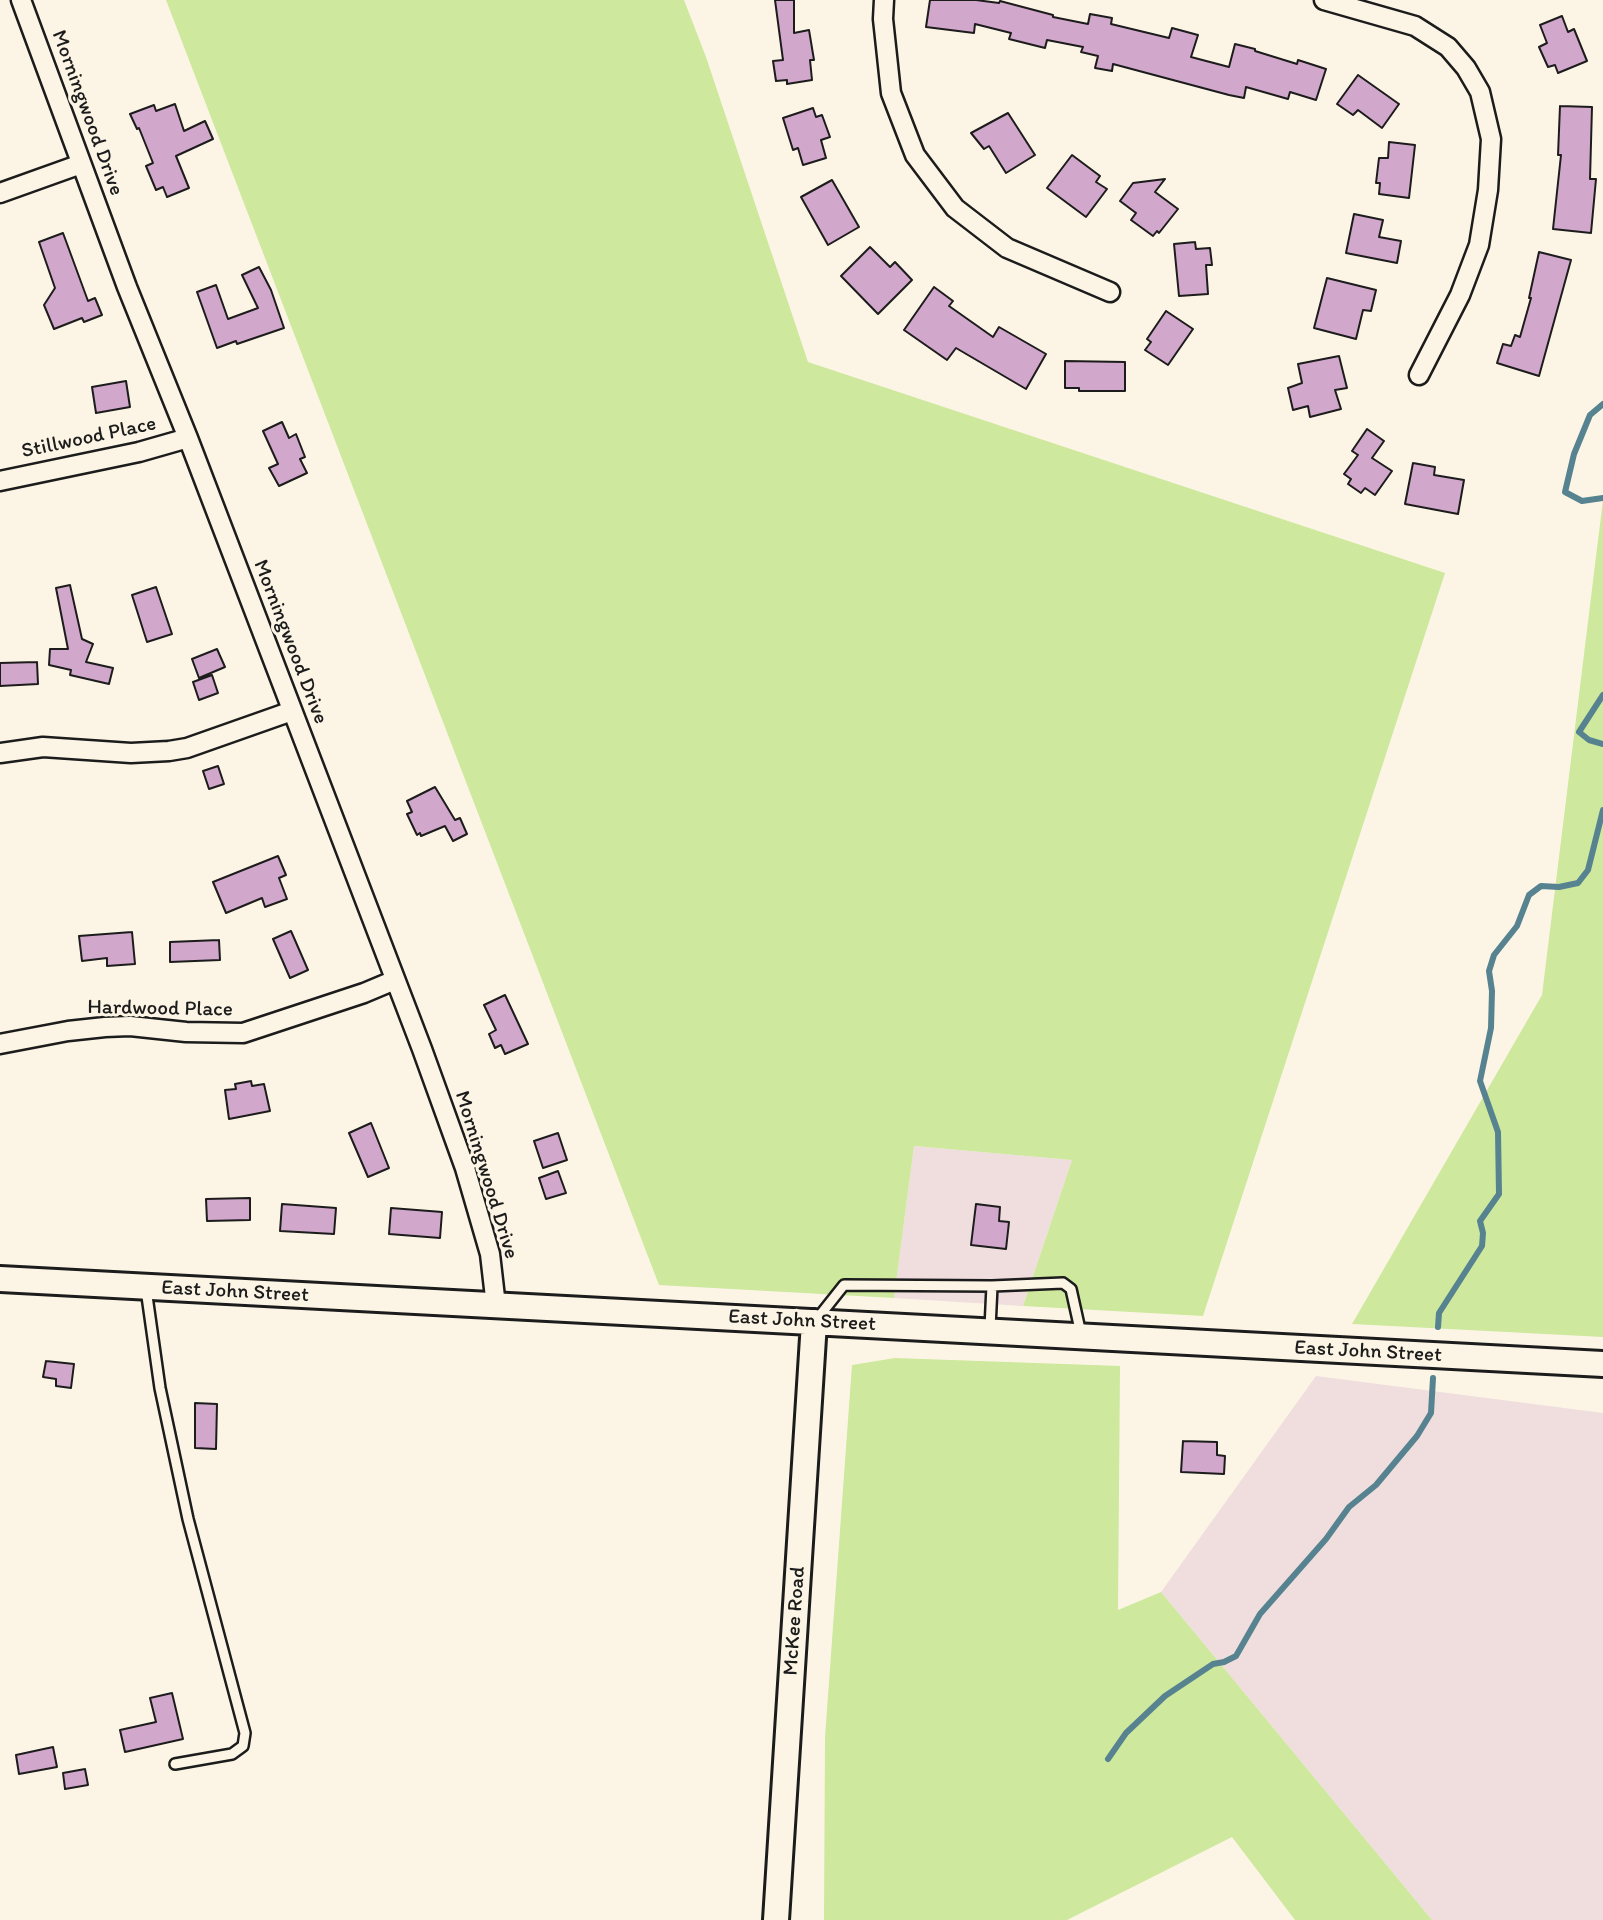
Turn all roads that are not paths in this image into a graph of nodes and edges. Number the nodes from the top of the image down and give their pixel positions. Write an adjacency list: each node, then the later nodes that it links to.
1 (22, 0): 4 (street, Morningwood Drive)
2 (884, 0): 6 (street)
3 (1324, 0): 7 (street)
4 (81, 164): 5 (street); 8 (street, Morningwood Drive)
5 (0, 193)
6 (1110, 292)
7 (1419, 375)
8 (188, 438): 9 (street, Stillwood Place); 10 (street, Morningwood Drive)
9 (0, 481)
10 (292, 711): 11 (street); 12 (street, Morningwood Drive)
11 (0, 753)
12 (396, 980): 13 (street, Hardwood Place); 17 (street, Morningwood Drive)
13 (0, 1044)
14 (0, 1279): 16 (main road, East John Street)
15 (992, 1286): 18 (lane); 19 (lane); 20 (lane)
16 (146, 1287): 17 (main road, East John Street); 22 (lane)
17 (496, 1306): 18 (main road, East John Street)
18 (814, 1322): 19 (main road, East John Street); 23 (main road, McKee Road)
19 (990, 1330): 20 (main road, East John Street)
20 (1081, 1337): 21 (main road, East John Street)
21 (1603, 1364)
22 (175, 1764)
23 (776, 1920)

